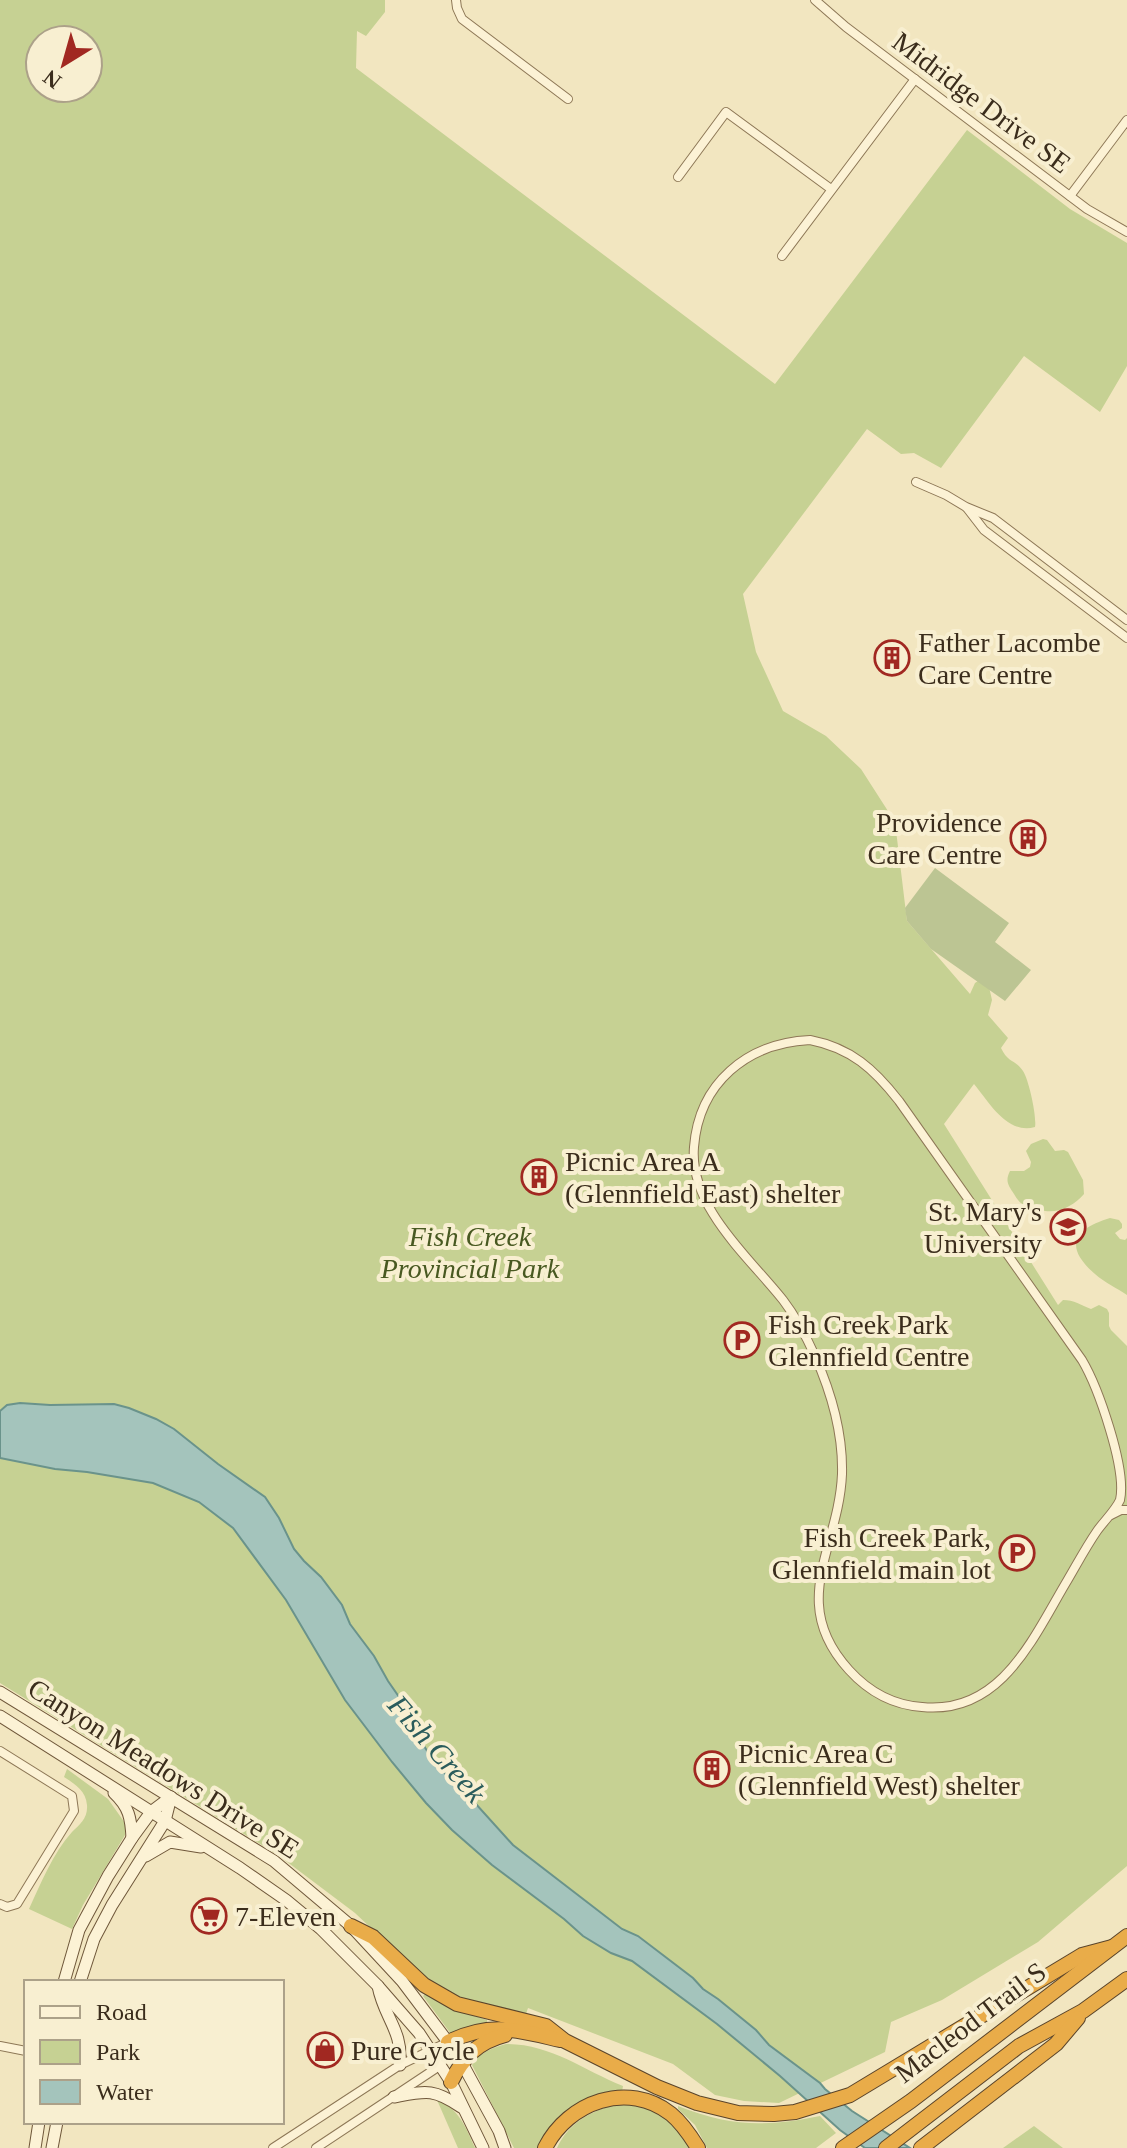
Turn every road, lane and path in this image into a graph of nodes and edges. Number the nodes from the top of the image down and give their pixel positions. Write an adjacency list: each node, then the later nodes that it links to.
1 (456, 0): 4 (street)
2 (815, 0): 3 (street, Midridge Drive SE)
3 (915, 79): 7 (street); 8 (street, Midridge Drive SE)
4 (568, 99)
5 (1127, 120): 8 (street)
6 (678, 177): 7 (street)
7 (831, 189): 10 (street)
8 (1070, 196): 9 (street, Midridge Drive SE)
9 (1127, 232)
10 (782, 256)
11 (916, 482): 12 (street)
12 (966, 507): 13 (street); 14 (street)
13 (1127, 620)
14 (1127, 638)
15 (1125, 1484): 17 (street); 17 (street)
16 (1127, 1510): 17 (street)
17 (1105, 1521)
18 (0, 1692): 22 (main road, Canyon Meadows Drive SE)
19 (0, 1716): 21 (main road, Canyon Meadows Drive SE)
20 (0, 1751): 28 (street)
21 (100, 1778): 23 (main road, Canyon Meadows Drive SE); 25 (main road)
22 (171, 1797): 23 (main road); 24 (main road); 29 (main road, Canyon Meadows Drive SE)
23 (151, 1812): 24 (main road, Canyon Meadows Drive SE); 25 (main road)
24 (165, 1821): 26 (main road, Canyon Meadows Drive SE); 27 (main road)
25 (132, 1838): 33 (main road)
26 (209, 1849): 27 (main road); 35 (main road, Canyon Meadows Drive SE)
27 (142, 1859): 34 (main road)
28 (0, 1904)
29 (351, 1926): 38 (highway); 39 (main road, Canyon Meadows Drive SE)
30 (1127, 1936): 31 (highway, Macleod Trail S)
31 (1112, 1947): 38 (highway); 59 (highway, Macleod Trail S)
32 (1127, 1979): 36 (highway, Macleod Trail S)
33 (64, 1980)
34 (81, 1980)
35 (378, 1986): 41 (main road, Canyon Meadows Drive SE); 44 (main road)
36 (1083, 2011): 60 (highway, Macleod Trail S); 61 (highway)
37 (521, 2031): 38 (highway); 39 (highway); 43 (highway)
38 (565, 2041)
39 (448, 2042): 41 (street); 43 (main road, Canyon Meadows Drive SE); 45 (street)
40 (0, 2046): 42 (street)
41 (430, 2050): 44 (street); 45 (main road, Canyon Meadows Drive SE)
42 (24, 2051)
43 (462, 2063): 46 (highway); 56 (main road, Canyon Meadows Drive SE)
44 (400, 2065): 53 (street)
45 (441, 2065): 46 (main road, Canyon Meadows Drive SE); 47 (street)
46 (451, 2082): 48 (main road, Canyon Meadows Drive SE)
47 (394, 2097): 48 (main road); 54 (street)
48 (463, 2108): 55 (main road, Canyon Meadows Drive SE)
49 (39, 2124): 51 (main road)
50 (57, 2124): 52 (main road)
51 (35, 2148)
52 (52, 2148)
53 (273, 2148)
54 (316, 2148)
55 (483, 2148)
56 (505, 2148)
57 (545, 2148): 58 (highway)
58 (698, 2148)
59 (843, 2148)
60 (886, 2148)
61 (921, 2148)

